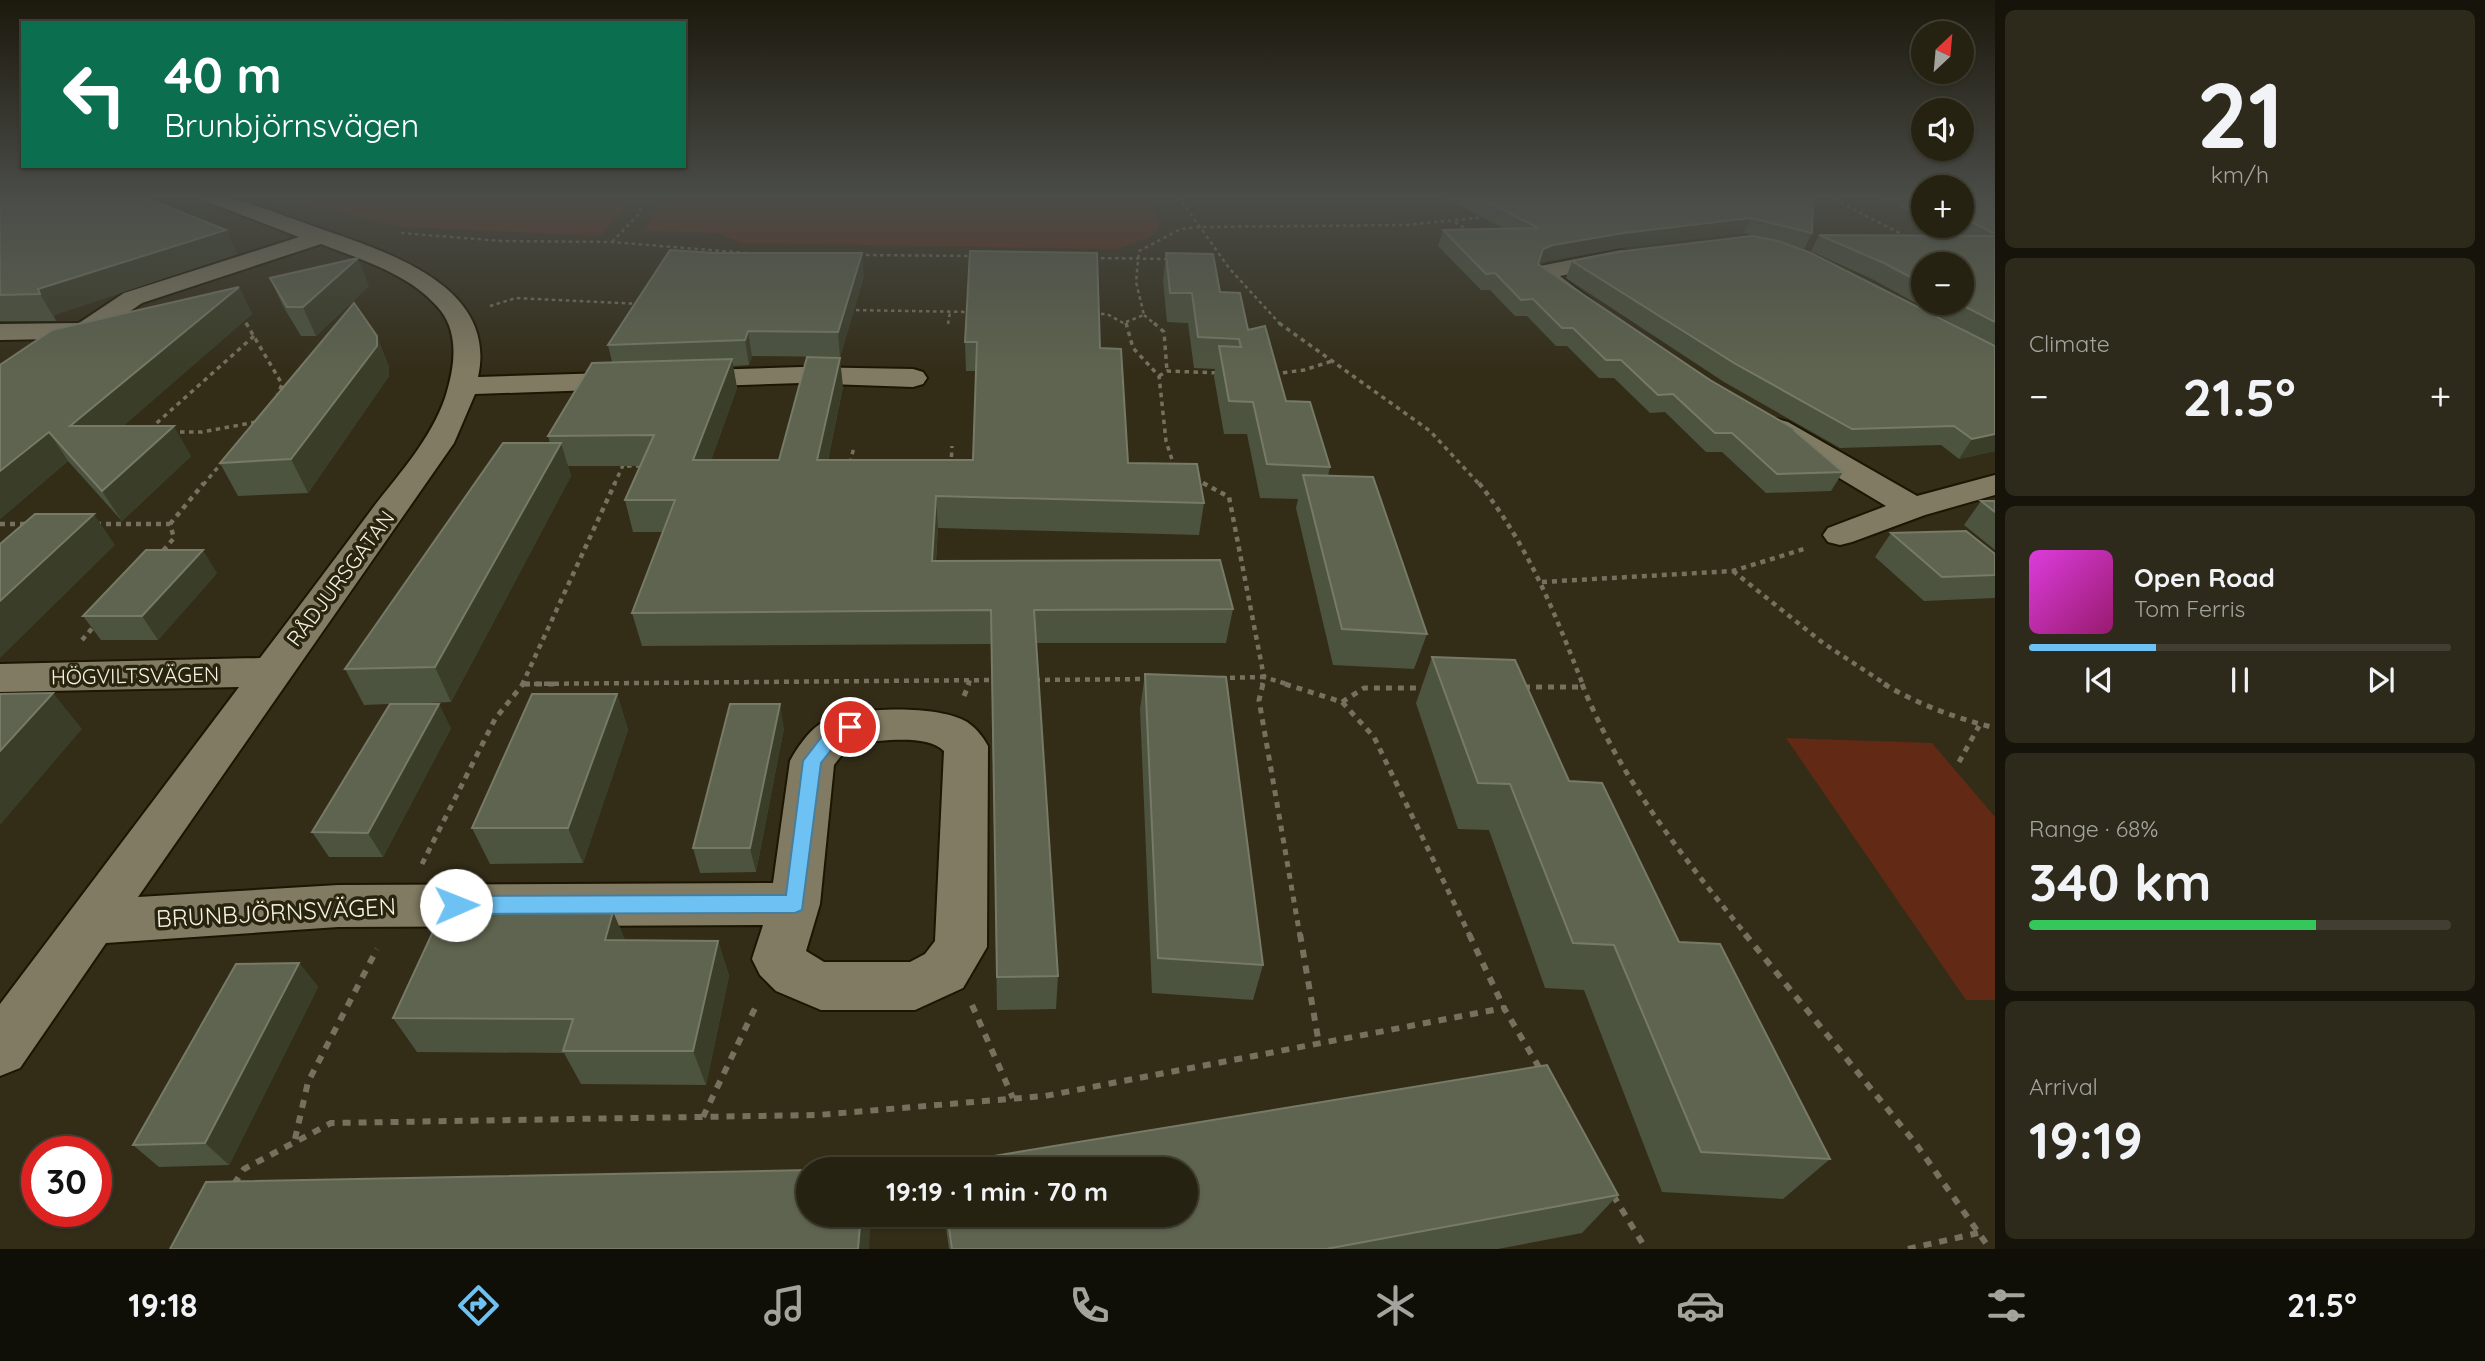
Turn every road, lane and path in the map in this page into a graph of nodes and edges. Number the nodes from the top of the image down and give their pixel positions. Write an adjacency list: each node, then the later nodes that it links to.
1 (270, 254): 13 (street)
2 (365, 254): 19 (street, RÅDJURSGATAN)
3 (1138, 254): 9 (path)
4 (1219, 254): 12 (path)
5 (858, 255): 7 (path)
6 (1643, 255): 21 (street)
7 (984, 257)
8 (1081, 258): 9 (path)
9 (1137, 258): 10 (path); 20 (path)
10 (1174, 259)
11 (1210, 259): 12 (path)
12 (1222, 259): 27 (path)
13 (167, 289): 24 (street); 26 (path)
14 (651, 305): 19 (path)
15 (842, 309): 16 (path)
16 (950, 312): 17 (path); 23 (path)
17 (975, 312)
18 (1087, 314): 22 (path)
19 (459, 316): 33 (street, RÅDJURSGATAN)
20 (1144, 316): 22 (path); 28 (path)
21 (1602, 317)
22 (1126, 321): 31 (path)
23 (948, 324)
24 (85, 331): 25 (street); 34 (street)
25 (0, 332)
26 (254, 336): 35 (path); 37 (path)
27 (1332, 361): 30 (path); 55 (path)
28 (1167, 371): 29 (path); 31 (path)
29 (1233, 373)
30 (1273, 374)
31 (1160, 376): 59 (path)
32 (913, 378): 33 (street)
33 (465, 386): 57 (street, RÅDJURSGATAN)
34 (0, 390)
35 (275, 403)
36 (1760, 418): 47 (street)
37 (249, 430)
38 (952, 446): 45 (path)
39 (854, 447): 44 (path)
40 (231, 451): 50 (path)
41 (628, 454): 42 (path)
42 (622, 466): 43 (path); 65 (path)
43 (649, 466)
44 (849, 467)
45 (939, 468)
46 (1995, 485): 47 (street)
47 (1913, 508): 52 (street)
48 (32, 524): 51 (path)
49 (87, 524): 50 (path)
50 (170, 524): 53 (path)
51 (1, 525)
52 (1840, 535): 54 (path)
53 (156, 558)
54 (1733, 571): 55 (path); 70 (path)
55 (1542, 582): 66 (path)
56 (102, 618): 58 (path)
57 (270, 672): 58 (street, HÖGVILTSVÄGEN); 75 (street, RÅDJURSGATAN)
58 (47, 677): 60 (street, HÖGVILTSVÄGEN)
59 (1264, 677): 62 (path); 69 (path); 79 (path)
60 (0, 678)
61 (1157, 678): 64 (path)
62 (1211, 678)
63 (1010, 680): 65 (path)
64 (1023, 680)
65 (523, 684): 74 (path)
66 (1582, 687): 68 (path); 87 (path)
67 (1432, 688): 69 (path)
68 (1514, 688)
69 (1342, 702): 78 (path)
70 (1979, 726): 71 (path); 72 (path)
71 (1995, 728)
72 (1959, 762)
73 (795, 904): 74 (street, BRUNBJÖRNSVÄGEN); 76 (street); 77 (street)
74 (400, 906): 75 (street, BRUNBJÖRNSVÄGEN); 84 (path)
75 (93, 922): 80 (street, RÅDJURSGATAN)
76 (778, 959): 77 (street); 83 (path)
77 (952, 960): 82 (path)
78 (1504, 1008): 79 (path); 81 (path)
79 (1319, 1044): 82 (path)
80 (0, 1049)
81 (1546, 1079)
82 (1013, 1098): 83 (path)
83 (703, 1117): 84 (path)
84 (295, 1140): 86 (path)
85 (1607, 1184): 88 (path)
86 (229, 1192)
87 (1978, 1233): 89 (path); 90 (path)
88 (1646, 1249)
89 (1908, 1249)
90 (1990, 1249)

